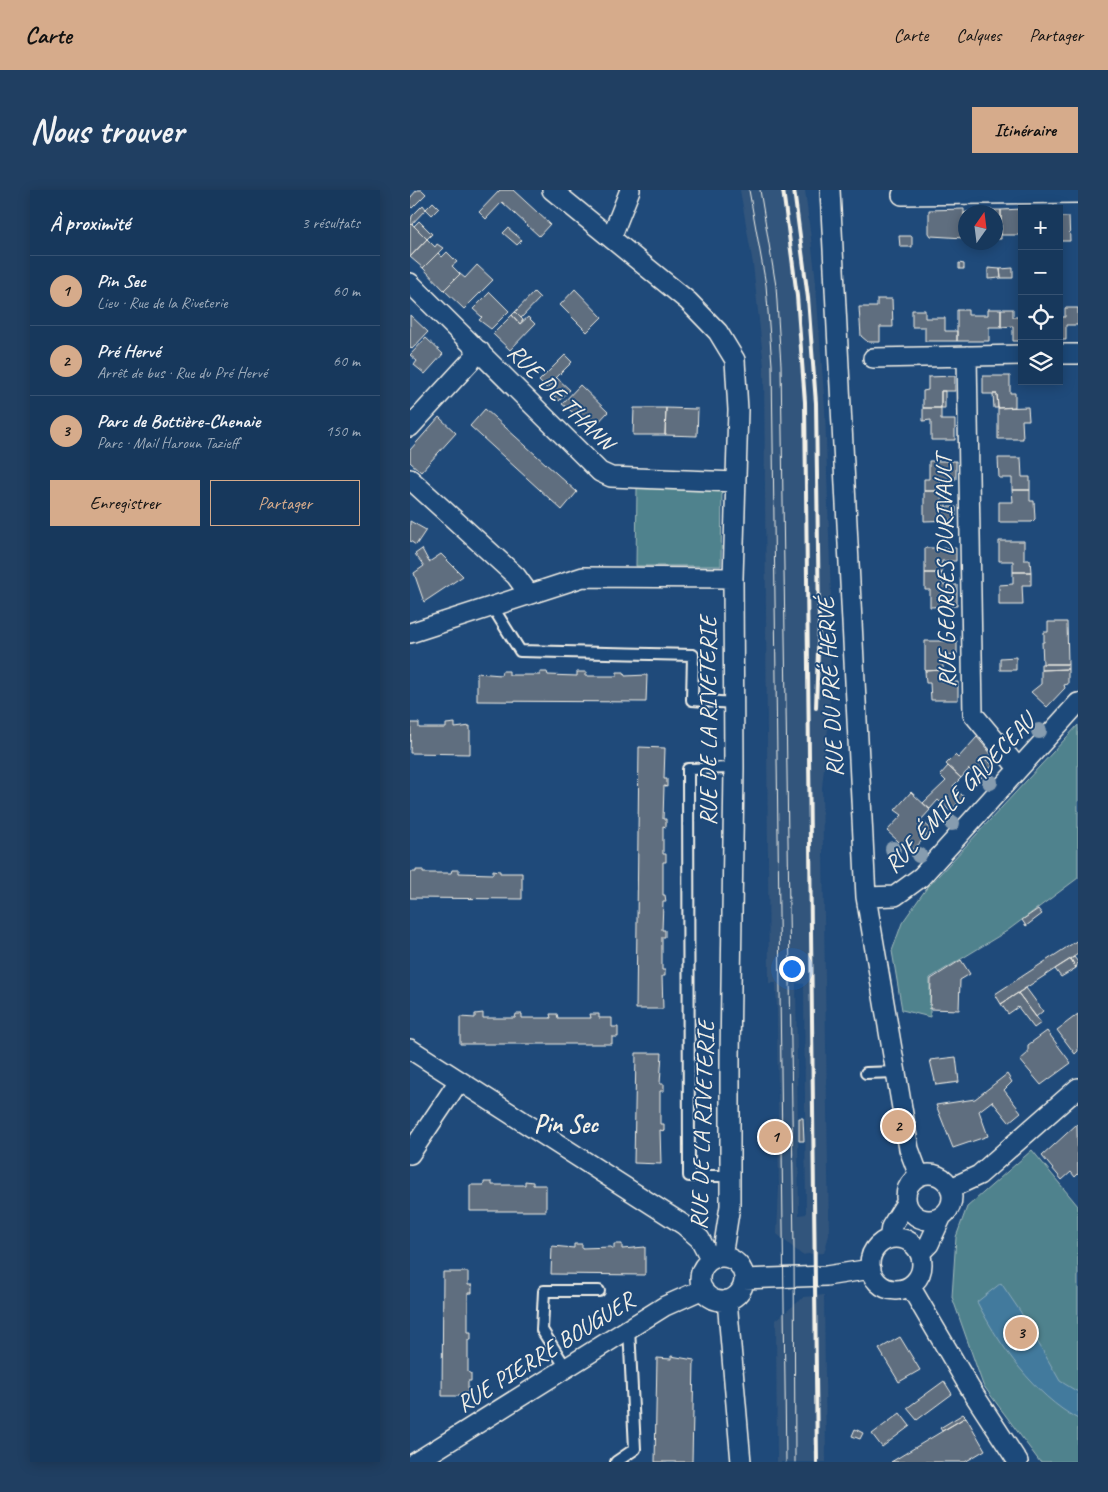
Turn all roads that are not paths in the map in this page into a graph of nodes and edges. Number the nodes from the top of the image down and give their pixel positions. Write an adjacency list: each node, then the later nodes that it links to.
1 (552, 190): 6 (street, RUE DE LA RIVETERIE)
2 (630, 190): 6 (street)
3 (830, 190): 25 (street, RUE DU PRÉ HERVÉ)
4 (1078, 193): 5 (street)
5 (902, 195)
6 (611, 238): 16 (street, RUE DE LA RIVETERIE)
7 (410, 283): 8 (street, RUE DE THANN)
8 (480, 351): 14 (street); 16 (street, RUE DE THANN)
9 (1063, 354): 10 (street)
10 (1078, 354)
11 (1018, 355): 12 (street)
12 (967, 356): 13 (street); 24 (street, RUE GEORGES DURIVAULT)
13 (873, 358)
14 (410, 427)
15 (410, 479): 18 (street)
16 (736, 482): 17 (street, RUE DE LA RIVETERIE)
17 (733, 578): 18 (street); 21 (street, RUE DE LA RIVETERIE)
18 (529, 594): 19 (street)
19 (492, 606): 20 (street); 21 (lane)
20 (410, 633)
21 (733, 702): 23 (street, RUE DE LA RIVETERIE)
22 (1078, 703): 24 (street, RUE ÉMILE GADECEAU)
23 (734, 768): 32 (street, RUE DE LA RIVETERIE); 32 (lane)
24 (1018, 768): 25 (street, RUE ÉMILE GADECEAU)
25 (866, 897): 27 (street, RUE DU PRÉ HERVÉ)
26 (410, 1049): 29 (street)
27 (897, 1072): 28 (lane); 33 (street, RUE DU PRÉ HERVÉ)
28 (866, 1073)
29 (460, 1081): 31 (street); 39 (street)
30 (1078, 1088): 34 (street)
31 (410, 1154)
32 (730, 1176): 39 (street, RUE DE LA RIVETERIE)
33 (919, 1176): 34 (street); 35 (street)
34 (951, 1188): 36 (street)
35 (906, 1203): 36 (street); 37 (street)
36 (941, 1218): 38 (street)
37 (889, 1239): 38 (street); 40 (street)
38 (920, 1253): 42 (street)
39 (717, 1259): 41 (street); 43 (street)
40 (871, 1269): 41 (street); 42 (street)
41 (744, 1279): 45 (street)
42 (910, 1286): 51 (street)
43 (703, 1289): 45 (street); 46 (street, RUE PIERRE BOUGUER)
44 (599, 1291): 47 (lane)
45 (727, 1300): 50 (street)
46 (629, 1328): 47 (street, RUE PIERRE BOUGUER); 49 (lane)
47 (566, 1368): 48 (street, RUE PIERRE BOUGUER)
48 (416, 1462)
49 (616, 1462)
50 (741, 1462)
51 (1018, 1462)

